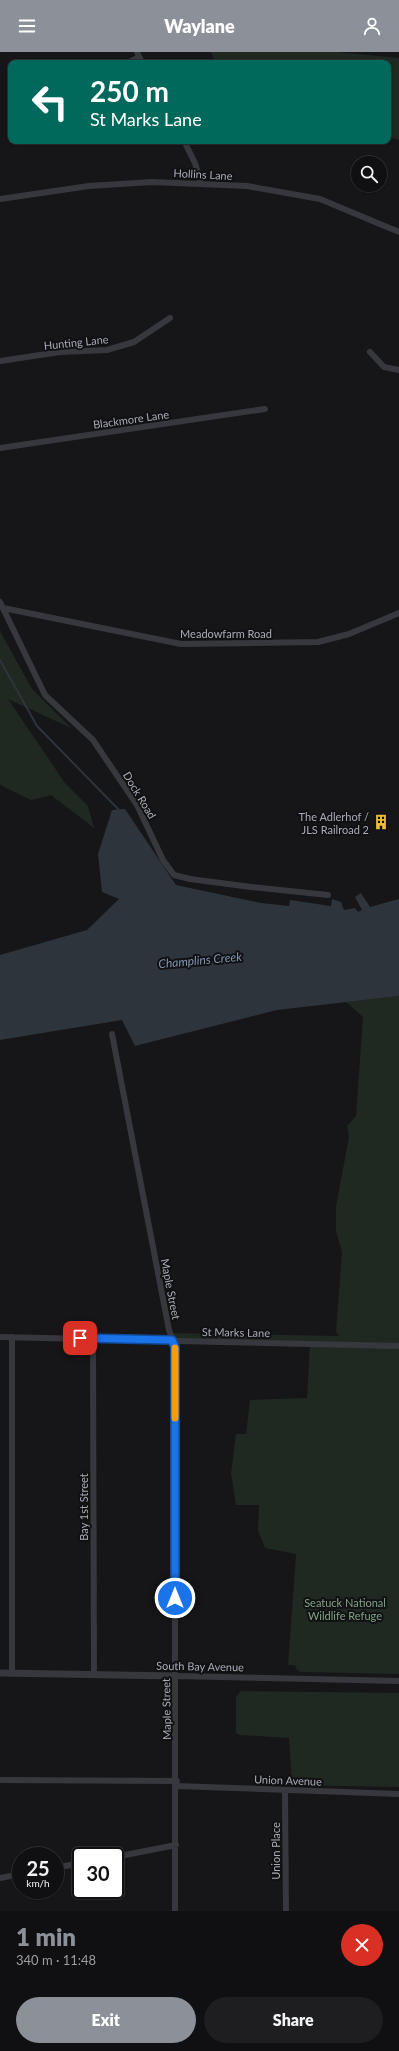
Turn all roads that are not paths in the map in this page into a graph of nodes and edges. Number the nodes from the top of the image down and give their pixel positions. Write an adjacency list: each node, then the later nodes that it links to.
1 (186, 144): 2 (street)
2 (201, 183): 3 (street, Hollins Lane); 4 (street, Hollins Lane)
3 (0, 199)
4 (399, 232)
5 (170, 318): 7 (street, Hunting Lane)
6 (370, 352): 8 (street)
7 (0, 361)
8 (399, 370)
9 (265, 409): 10 (street, Blackmore Lane)
10 (0, 448)
11 (1, 605): 12 (street, Meadowfarm Road); 13 (street, Dock Road)
12 (399, 613)
13 (328, 895)
14 (112, 1034): 18 (street, Maple Street)
15 (0, 1337): 16 (street, St Marks Lane)
16 (12, 1337): 17 (street, St Marks Lane); 21 (street)
17 (93, 1339): 18 (street, St Marks Lane); 22 (street, Bay 1st Street)
18 (172, 1340): 19 (street, St Marks Lane); 23 (street, Maple Street)
19 (399, 1346)
20 (0, 1673): 21 (street, South Bay Avenue)
21 (12, 1673): 22 (street, South Bay Avenue)
22 (94, 1674): 23 (street, South Bay Avenue)
23 (176, 1676): 24 (street, South Bay Avenue); 26 (street, Maple Street)
24 (399, 1681)
25 (0, 1780): 26 (street, Union Avenue)
26 (176, 1783): 27 (street, Union Avenue); 29 (street, Maple Street)
27 (285, 1791): 28 (street, Union Avenue); 34 (street, Union Place)
28 (399, 1794)
29 (176, 1845): 30 (street); 33 (street, Maple Street)
30 (124, 1855)
31 (12, 1876): 32 (street)
32 (0, 1878)
33 (175, 1911)
34 (286, 1911)

